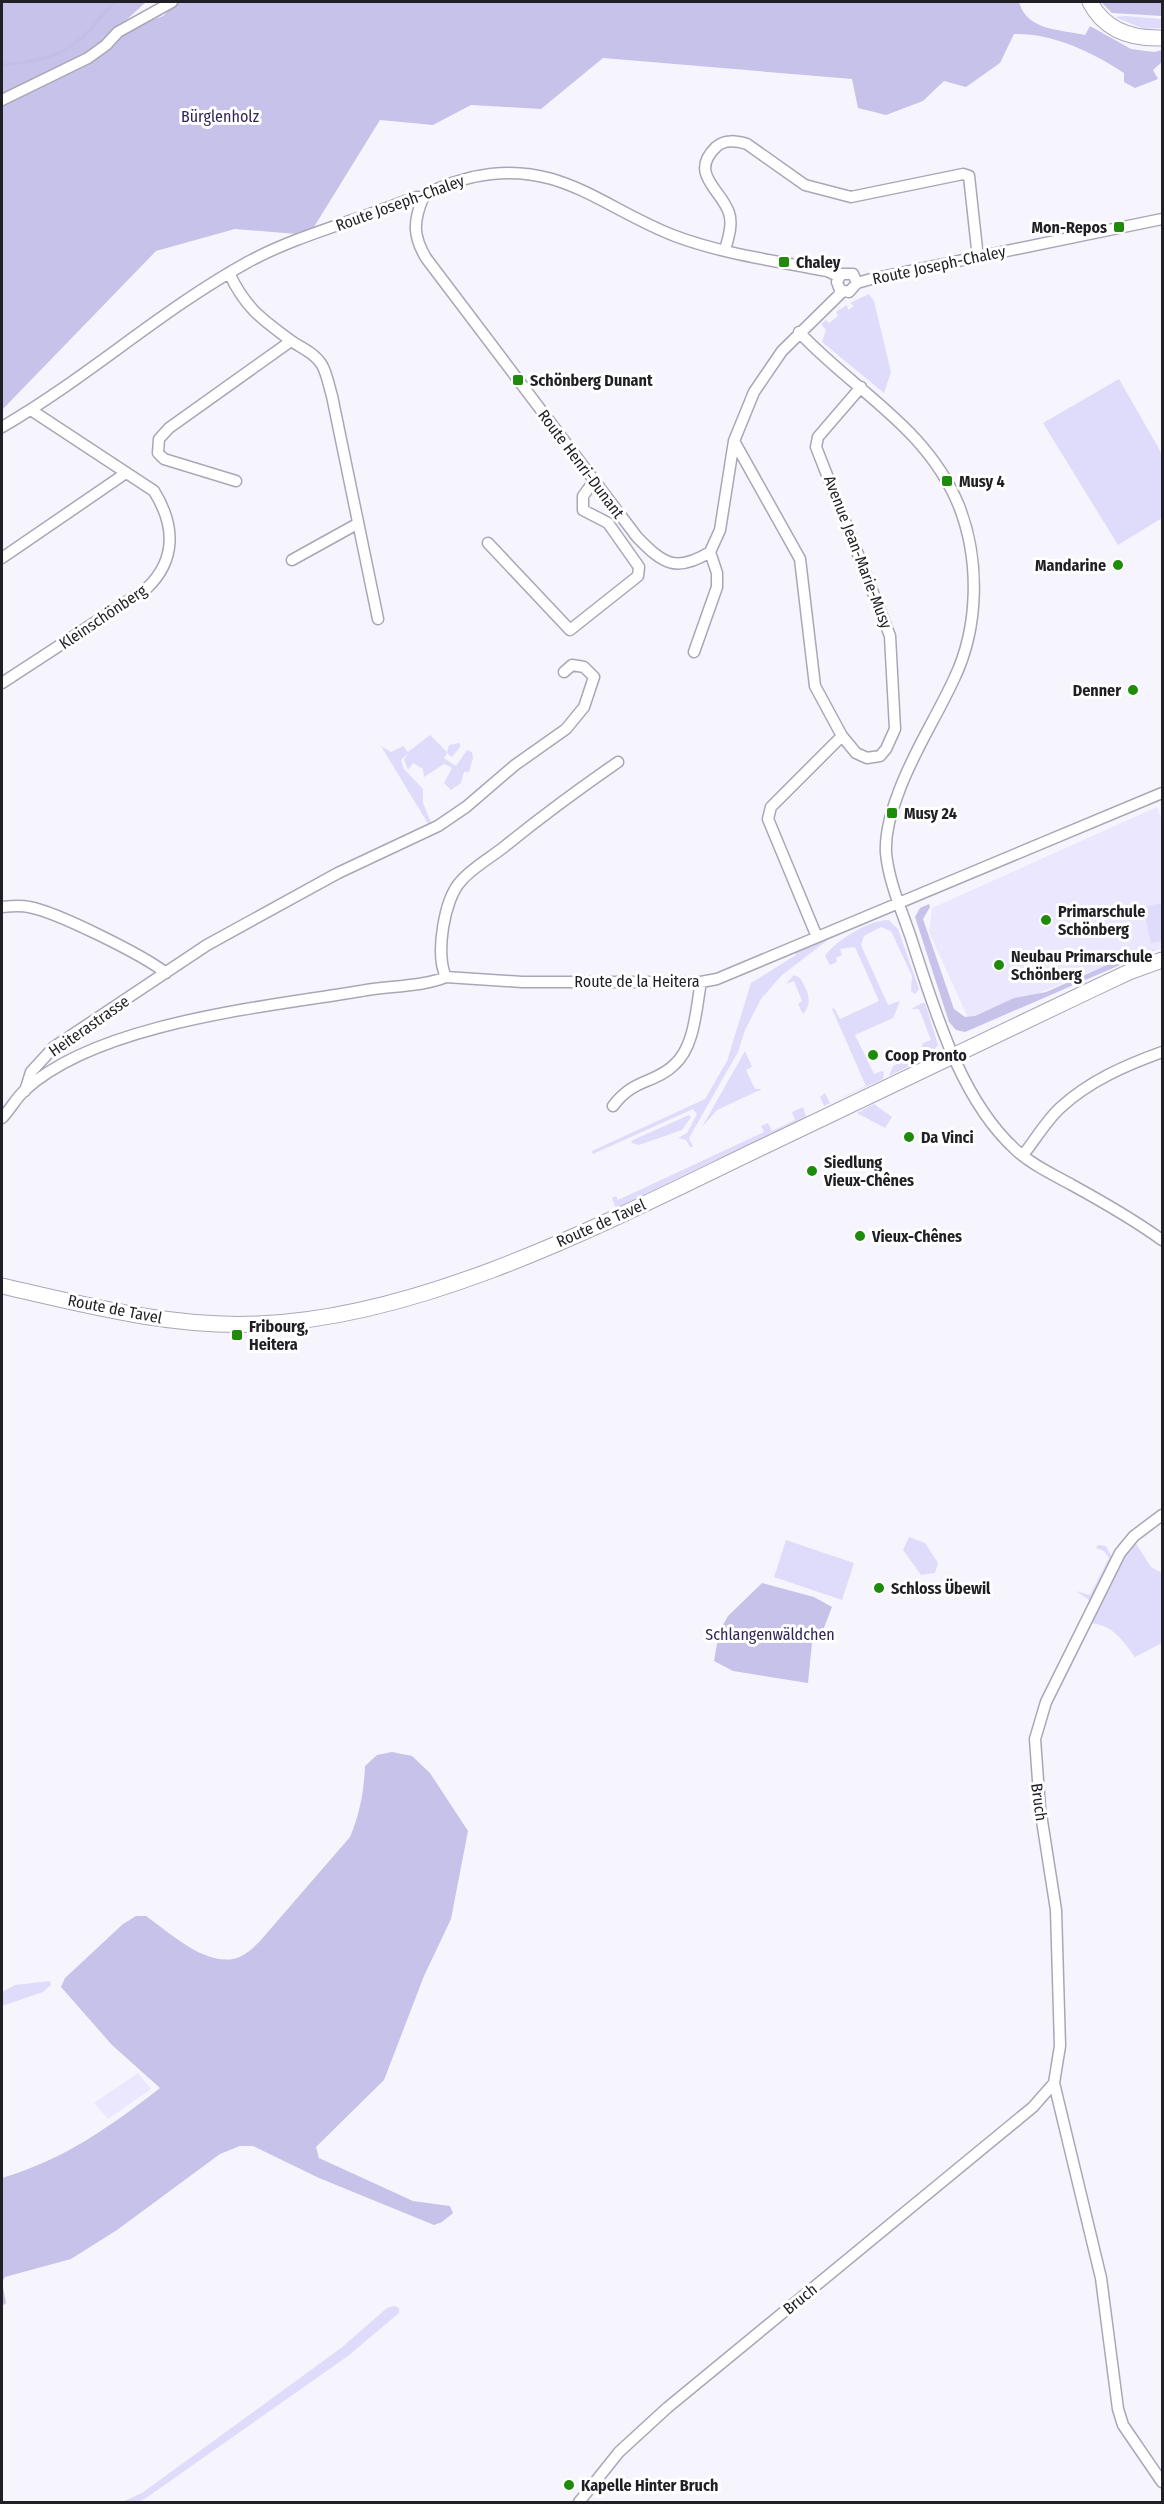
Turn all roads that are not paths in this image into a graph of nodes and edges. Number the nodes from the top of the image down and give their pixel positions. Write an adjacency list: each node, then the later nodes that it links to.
1 (172, 2): 4 (street)
2 (1091, 4): 3 (main road)
3 (1162, 38)
4 (2, 100)
5 (423, 198): 7 (street, Route Joseph-Chaley); 9 (street, Route Joseph-Chaley); 21 (street, Route Henri-Dunant)
6 (1162, 219): 8 (street, Route Joseph-Chaley)
7 (725, 250): 8 (street); 10 (street, Route Joseph-Chaley)
8 (978, 258): 11 (street, Route Joseph-Chaley)
9 (229, 273): 14 (street); 16 (street, Route Joseph-Chaley)
10 (838, 276): 11 (street, Route Joseph-Chaley); 12 (street)
11 (857, 282): 12 (street, Route Joseph-Chaley)
12 (843, 291): 13 (street)
13 (799, 332): 15 (street); 18 (street)
14 (291, 341): 20 (street); 22 (street)
15 (861, 387): 31 (street, Avenue Jean-Marie-Musy); 34 (street)
16 (31, 410): 17 (street); 19 (street, Kleinschönberg)
17 (2, 427)
18 (734, 441): 24 (street); 31 (street, Avenue Jean-Marie-Musy)
19 (126, 473): 25 (street); 30 (street, Kleinschönberg)
20 (236, 481)
21 (594, 481): 23 (street); 24 (street, Route Henri-Dunant)
22 (357, 524): 26 (street); 27 (street)
23 (488, 543)
24 (710, 552): 28 (street)
25 (2, 558)
26 (292, 560)
27 (378, 619)
28 (694, 651)
29 (564, 672): 38 (street, Heiterastrasse)
30 (2, 683)
31 (842, 736): 36 (street)
32 (618, 762): 39 (street)
33 (1162, 793): 34 (street, Route de la Heitera)
34 (898, 904): 36 (street, Route de la Heitera); 42 (street)
35 (2, 907): 38 (street)
36 (817, 937): 40 (street, Route de la Heitera)
37 (1162, 960): 42 (main road, Route de Tavel)
38 (166, 973): 43 (street, Heiterastrasse)
39 (446, 977): 40 (street, Route de la Heitera); 43 (street, Heiterastrasse)
40 (701, 982): 44 (street)
41 (1162, 1052): 46 (street)
42 (954, 1055): 46 (street); 48 (main road, Route de Tavel)
43 (25, 1090): 45 (street)
44 (613, 1106)
45 (2, 1118)
46 (1023, 1155): 47 (street)
47 (1162, 1240)
48 (2, 1286)
49 (1158, 1518): 50 (street, Bruch)
50 (1054, 2083): 51 (street, Bruch); 52 (street)
51 (1033, 2107): 52 (street); 54 (street, Bruch)
52 (1058, 2107): 53 (street)
53 (1162, 2482)
54 (579, 2502)

